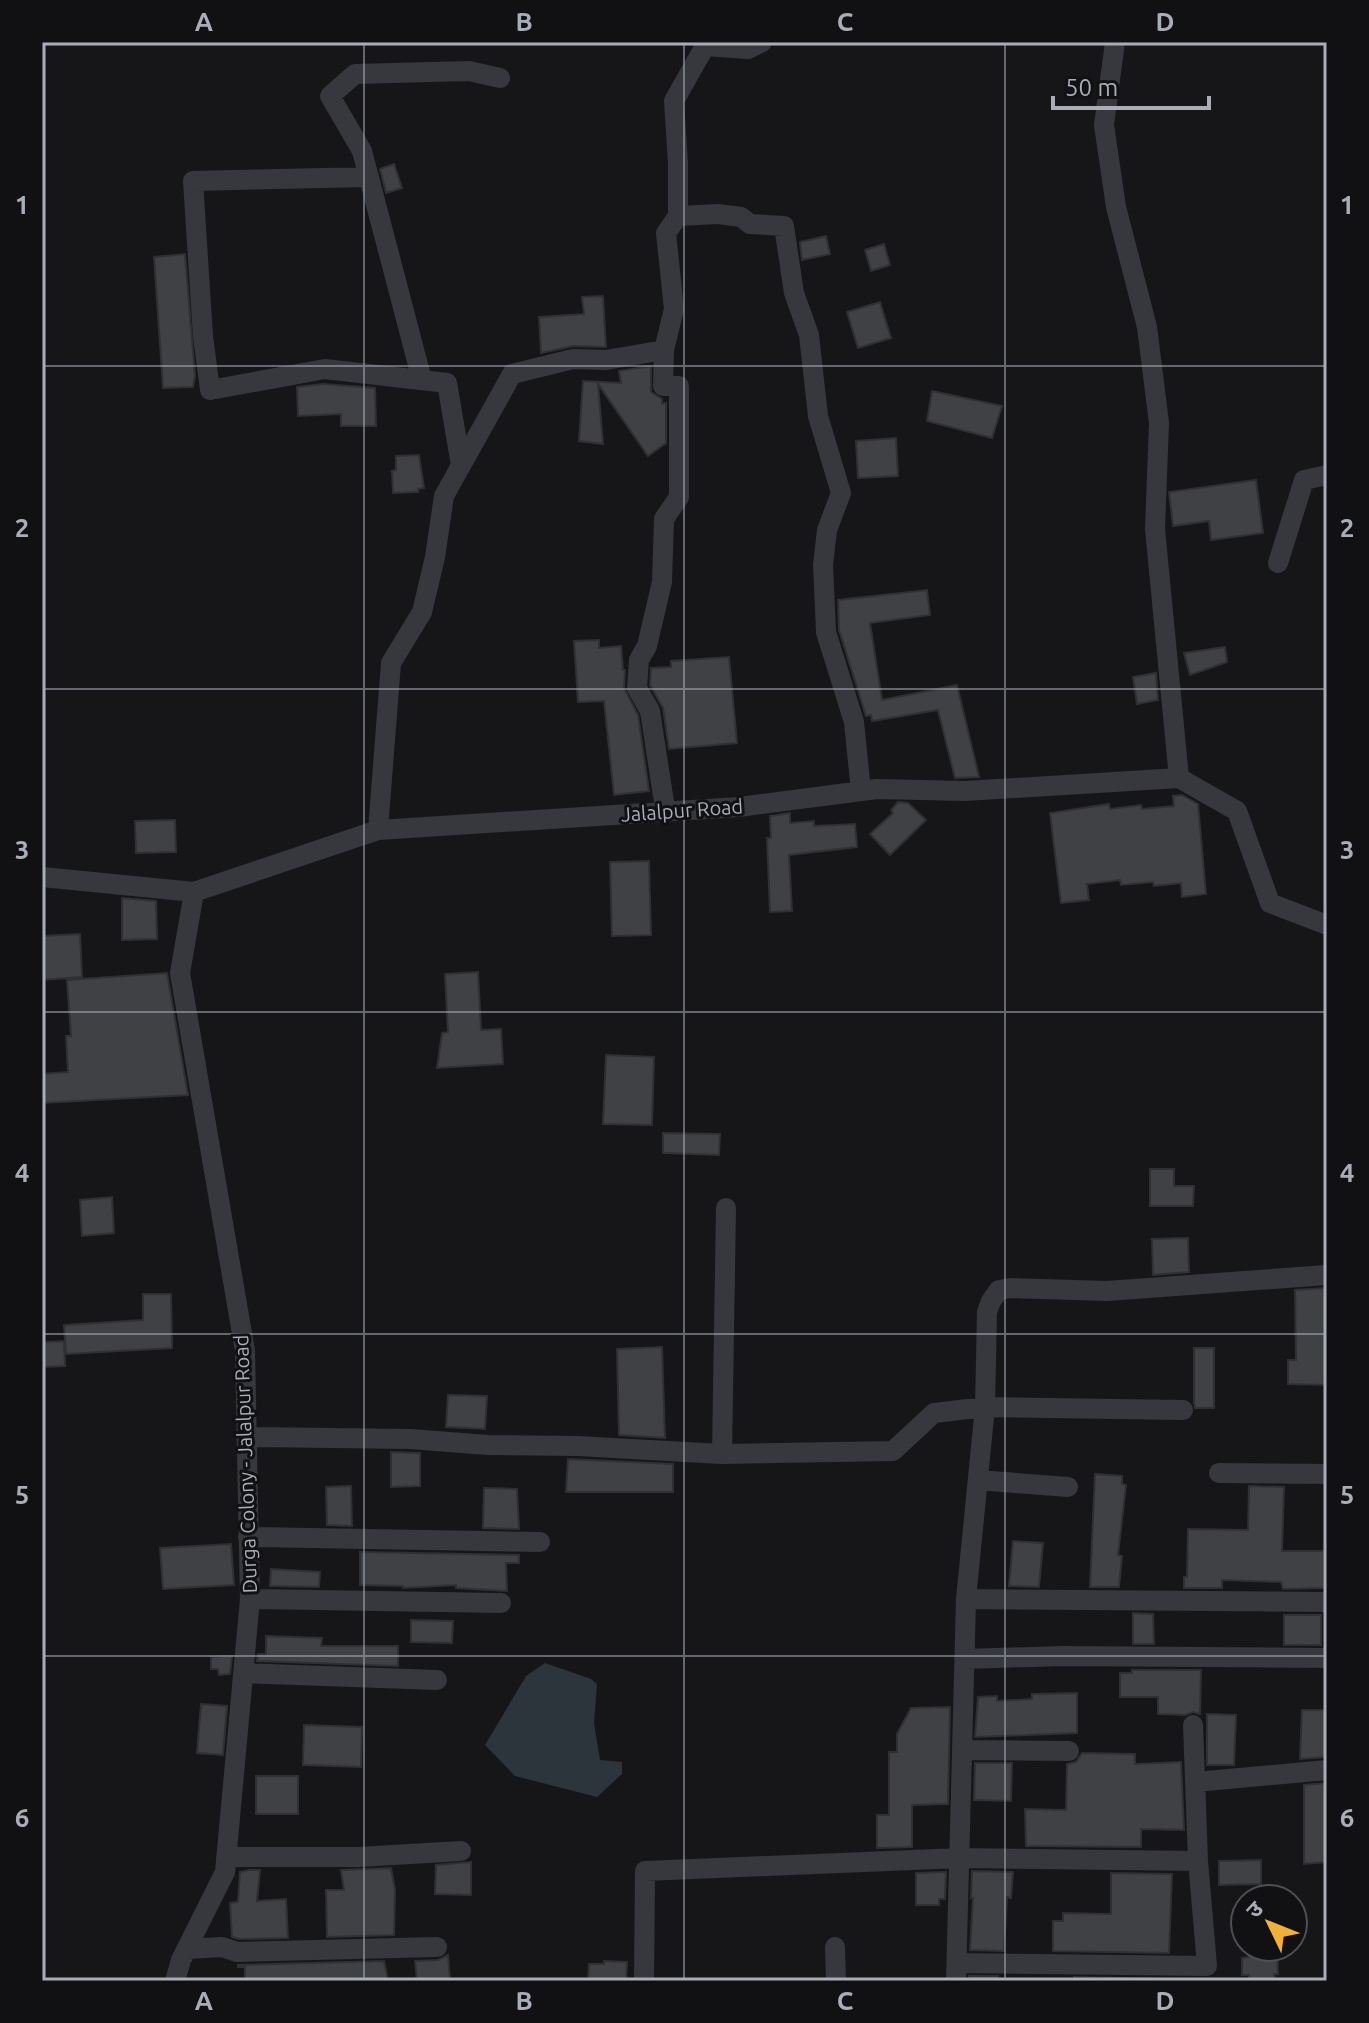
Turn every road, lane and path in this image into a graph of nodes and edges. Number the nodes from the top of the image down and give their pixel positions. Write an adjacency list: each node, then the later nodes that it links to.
1 (762, 42): 3 (street)
2 (1115, 42): 12 (street)
3 (705, 44): 6 (street)
4 (500, 78): 5 (street)
5 (369, 177): 8 (street); 8 (street)
6 (678, 216): 7 (street); 13 (street)
7 (664, 350): 9 (street); 14 (street)
8 (422, 380): 9 (street)
9 (461, 465): 15 (street)
10 (1327, 475): 11 (street)
11 (1278, 563)
12 (1179, 778): 13 (street, Jalalpur Road); 18 (street)
13 (861, 791): 15 (street, Jalalpur Road)
14 (664, 802)
15 (378, 830): 17 (street, Jalalpur Road)
16 (42, 877): 17 (street)
17 (194, 892): 23 (street, Durga Colony - Jalalpur Road)
18 (1327, 925)
19 (726, 1208): 24 (street)
20 (1327, 1275): 21 (street)
21 (985, 1407): 22 (street); 24 (street); 27 (street)
22 (1183, 1410)
23 (246, 1437): 24 (street); 29 (street, Durga Colony - Jalalpur Road)
24 (722, 1454)
25 (1219, 1473): 26 (street)
26 (1327, 1474)
27 (978, 1480): 28 (street); 32 (street)
28 (1068, 1487)
29 (248, 1537): 30 (street); 31 (street, Durga Colony - Jalalpur Road)
30 (540, 1542)
31 (250, 1599): 34 (street); 37 (street, Durga Colony - Jalalpur Road)
32 (966, 1599): 33 (street); 36 (street)
33 (1327, 1602)
34 (501, 1603)
35 (1327, 1658): 36 (street)
36 (964, 1659): 40 (street)
37 (243, 1673): 38 (street); 45 (street, Durga Colony - Jalalpur Road)
38 (437, 1680)
39 (1193, 1725): 43 (street)
40 (962, 1750): 41 (street); 46 (street)
41 (1069, 1751)
42 (1327, 1770): 43 (street)
43 (1195, 1782): 47 (street)
44 (461, 1851): 45 (street)
45 (226, 1857): 50 (street, Durga Colony - Jalalpur Road)
46 (960, 1858): 47 (street); 51 (street); 53 (street)
47 (1198, 1861): 51 (street)
48 (437, 1947): 50 (street)
49 (835, 1947): 54 (street)
50 (187, 1949): 52 (street, Durga Colony - Jalalpur Road)
51 (956, 1972)
52 (175, 1981)
53 (644, 1981)
54 (836, 1981)

